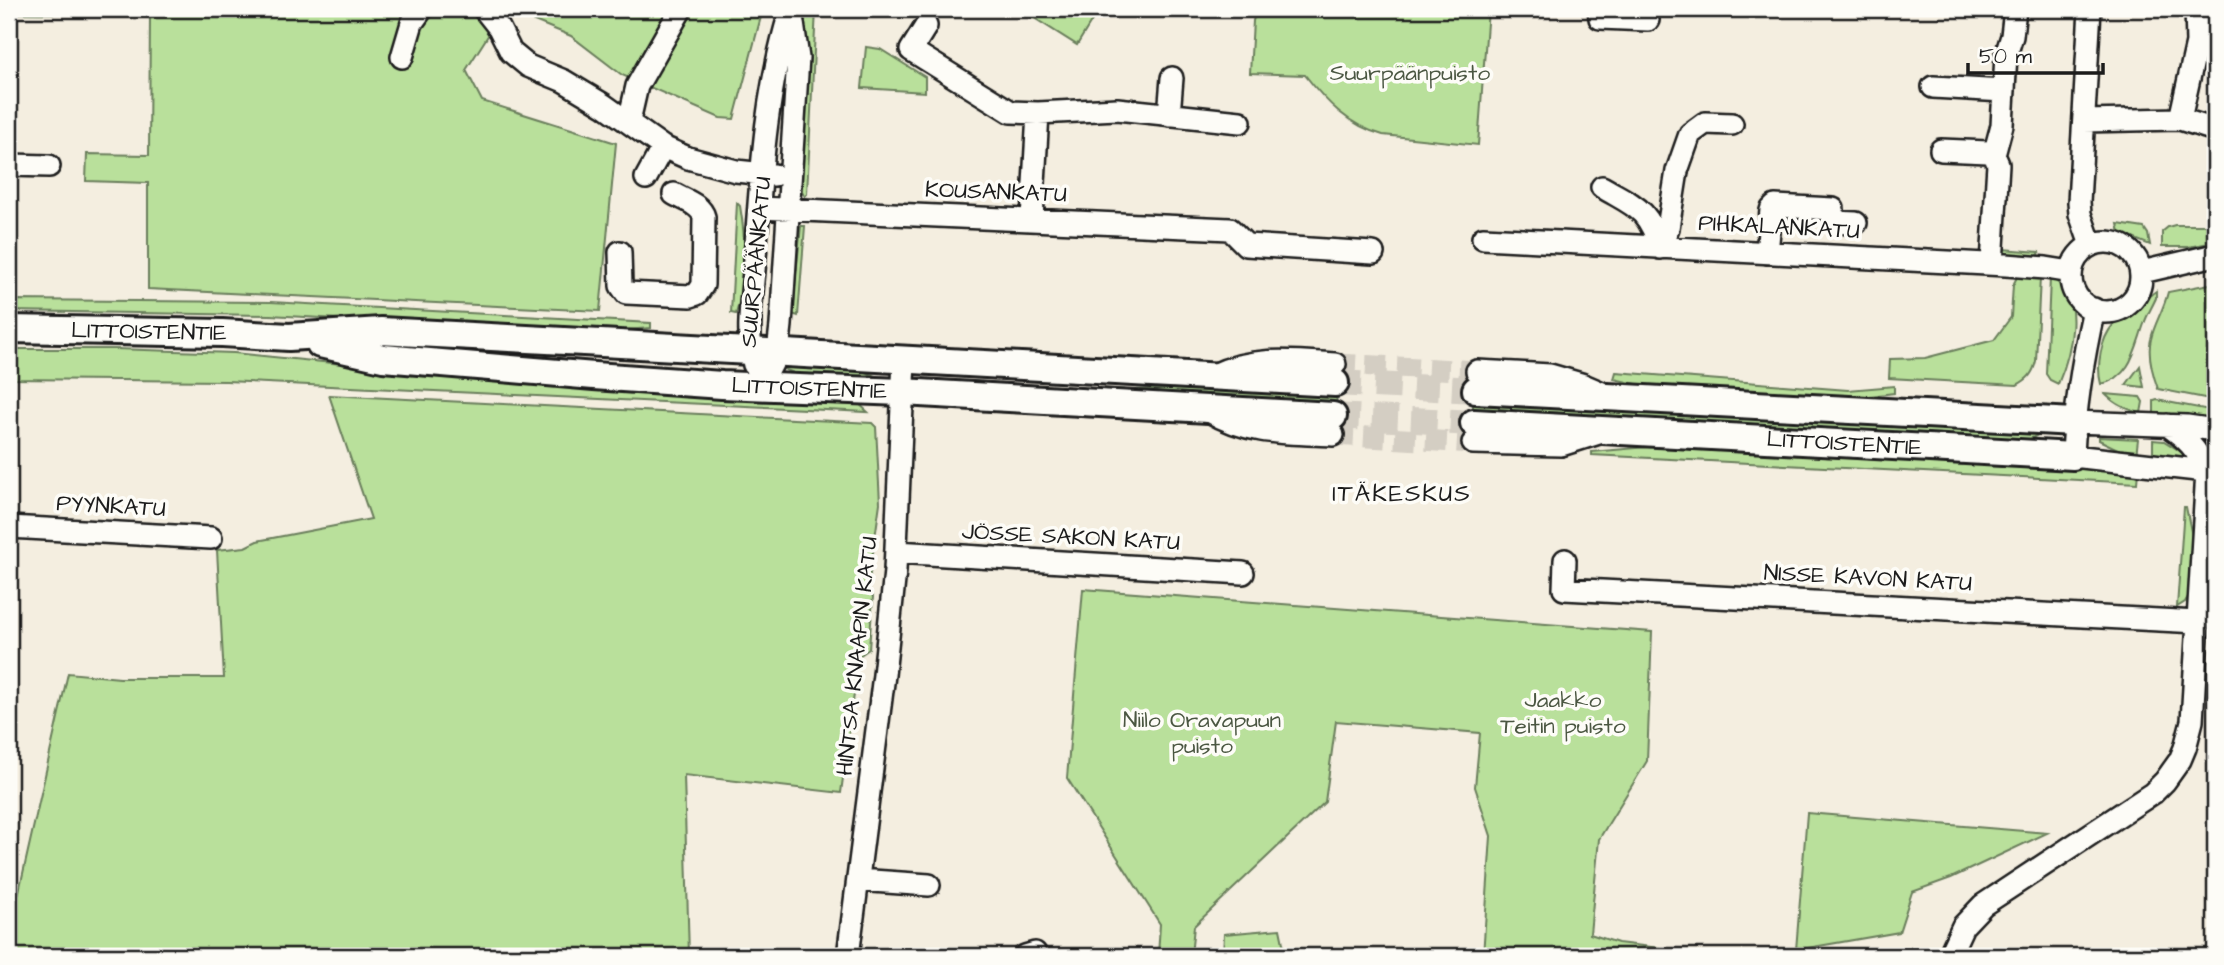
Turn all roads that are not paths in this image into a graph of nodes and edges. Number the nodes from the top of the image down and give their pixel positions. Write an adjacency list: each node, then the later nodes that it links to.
1 (422, 9): 12 (street)
2 (484, 9): 19 (street)
3 (681, 9): 19 (street)
4 (791, 9): 29 (street, SUURPÄÄNKATU); 30 (street, SUURPÄÄNKATU)
5 (1599, 9): 9 (street)
6 (2015, 9): 15 (street)
7 (2090, 9): 20 (street)
8 (2196, 9): 11 (street)
9 (1648, 20)
10 (926, 26): 16 (street)
11 (2206, 42): 18 (street)
12 (402, 57)
13 (1172, 78): 17 (street)
14 (1933, 87): 15 (street)
15 (2004, 91): 26 (street)
16 (1038, 113): 17 (street); 36 (street)
17 (1169, 115): 21 (street)
18 (2180, 119): 20 (street); 23 (street)
19 (629, 121): 24 (street)
20 (2084, 121): 39 (street)
21 (1240, 122)
22 (1732, 124): 40 (street)
23 (2215, 130)
24 (663, 147): 29 (street); 31 (street)
25 (1941, 150): 26 (street)
26 (1994, 155): 45 (street)
27 (9, 165): 28 (street)
28 (49, 166)
29 (761, 173): 30 (street); 34 (street, SUURPÄÄNKATU)
30 (790, 176): 35 (street, SUURPÄÄNKATU)
31 (646, 178)
32 (1602, 187): 40 (street)
33 (674, 194): 41 (street)
34 (759, 208): 35 (street, KOUSANKATU); 51 (street, SUURPÄÄNKATU)
35 (788, 210): 36 (street, KOUSANKATU); 52 (street, SUURPÄÄNKATU)
36 (1032, 219): 42 (street, KOUSANKATU)
37 (1856, 223): 43 (street)
38 (1483, 238): 40 (street, PIHKALANKATU)
39 (2091, 245): 46 (street); 47 (street)
40 (1660, 248): 43 (street, PIHKALANKATU)
41 (620, 252)
42 (1373, 253)
43 (1767, 253): 45 (street, PIHKALANKATU)
44 (2215, 255): 47 (street)
45 (1992, 264): 46 (street, PIHKALANKATU)
46 (2071, 272): 48 (street)
47 (2141, 272): 48 (street)
48 (2094, 309): 58 (street)
49 (9, 328): 50 (main road, LITTOISTENTIE)
50 (289, 337): 51 (main road, LITTOISTENTIE); 56 (main road, LITTOISTENTIE)
51 (750, 351): 52 (main road, LITTOISTENTIE); 56 (street, SUURPÄÄNKATU)
52 (778, 352): 53 (main road, LITTOISTENTIE); 56 (street, SUURPÄÄNKATU)
53 (904, 359): 54 (main road, LITTOISTENTIE); 57 (street, HINTSA KNAAPIN KATU)
54 (1335, 373)
55 (1477, 381): 58 (main road, LITTOISTENTIE)
56 (760, 387): 57 (main road, LITTOISTENTIE)
57 (902, 392): 60 (main road, LITTOISTENTIE); 67 (street, HINTSA KNAAPIN KATU)
58 (2074, 422): 59 (street, LITTOISTENTIE); 63 (street)
59 (2167, 425): 61 (street, LITTOISTENTIE); 64 (street)
60 (1333, 426)
61 (2215, 430)
62 (1474, 433): 63 (main road, LITTOISTENTIE)
63 (2073, 456): 64 (street, LITTOISTENTIE)
64 (2213, 469): 70 (street)
65 (9, 527): 66 (street, PYYNKATU)
66 (211, 538)
67 (896, 552): 69 (street, JÖSSE SAKON KATU); 72 (street, HINTSA KNAAPIN KATU)
68 (1565, 560): 71 (street, NISSE KAVON KATU)
69 (1243, 573)
70 (2207, 592): 71 (street)
71 (2198, 622): 75 (street)
72 (858, 880): 73 (street); 74 (street, HINTSA KNAAPIN KATU)
73 (929, 885)
74 (848, 956)
75 (1949, 956)

